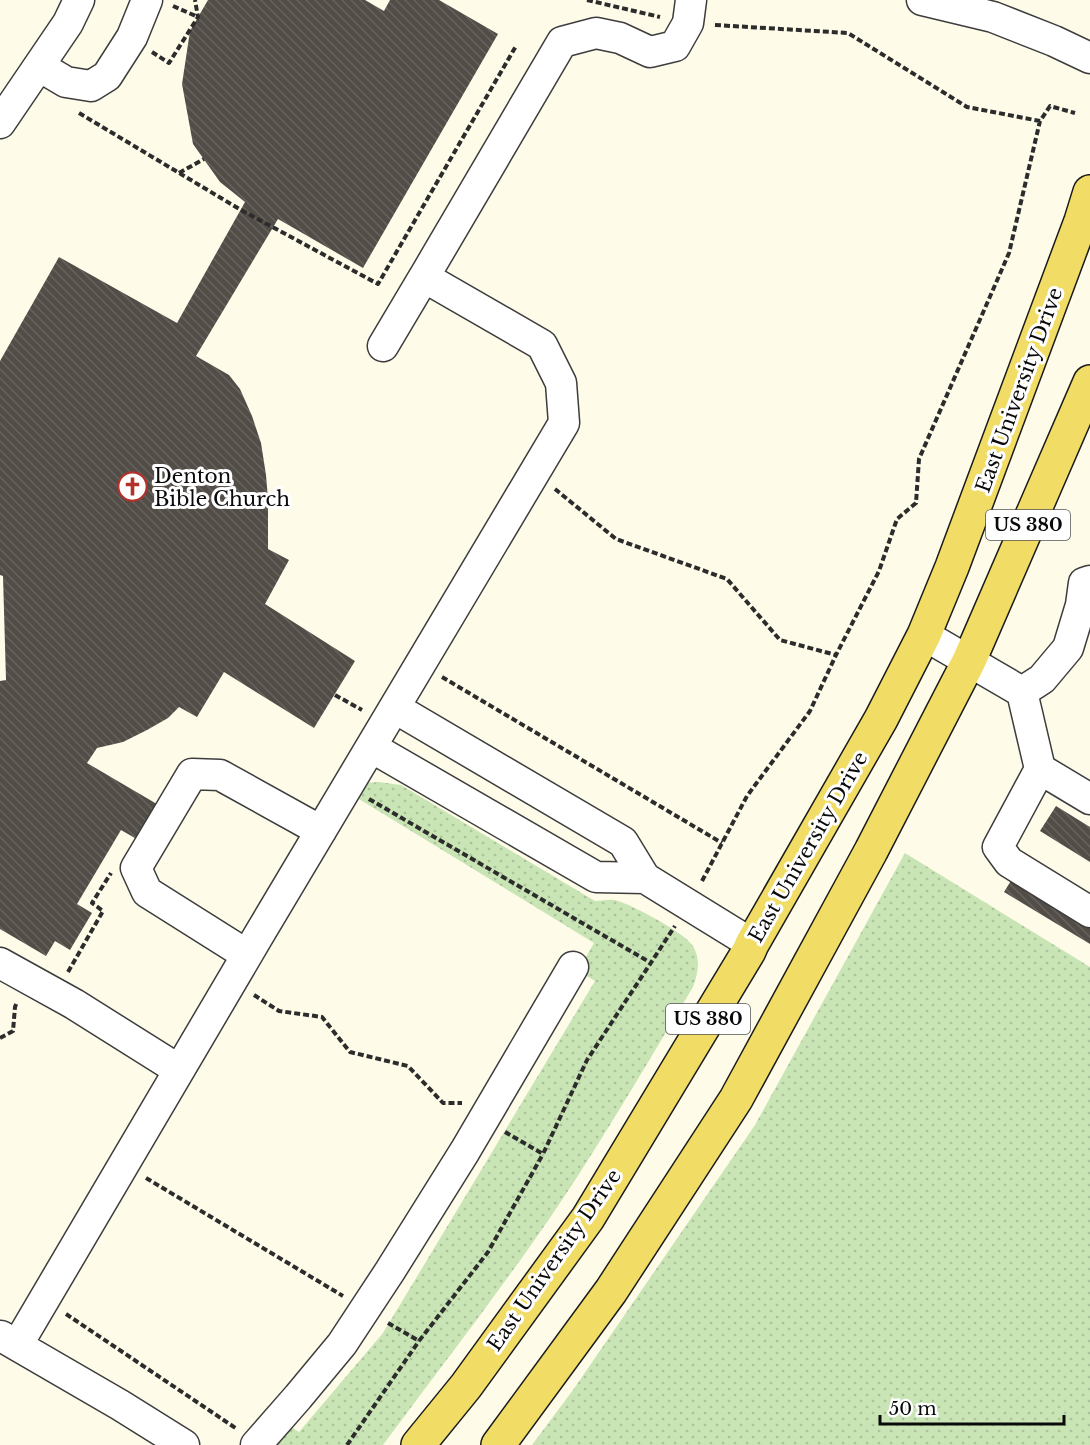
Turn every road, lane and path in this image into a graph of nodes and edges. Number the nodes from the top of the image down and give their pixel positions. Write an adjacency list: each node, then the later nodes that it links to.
1 (79, 0): 11 (street)
2 (195, 0): 7 (path)
3 (587, 0): 6 (path)
4 (922, 0): 10 (street)
5 (158, 2): 7 (path); 11 (street)
6 (690, 12): 14 (path); 19 (street)
7 (198, 17): 9 (path)
8 (516, 46): 17 (path)
9 (147, 48)
10 (1090, 58)
11 (39, 66): 15 (street)
12 (78, 112): 17 (path)
13 (1075, 113): 14 (path)
14 (1040, 121): 25 (path)
15 (1, 122)
16 (204, 159): 17 (path)
17 (179, 173)
18 (1090, 192): 24 (main road, East University Drive / US 380)
19 (424, 277): 20 (street); 22 (street)
20 (383, 346)
21 (1090, 382): 26 (main road, US 380)
22 (535, 473): 25 (path); 30 (street)
23 (1090, 580): 28 (street)
24 (924, 635): 26 (street); 42 (main road, East University Drive / US 380)
25 (836, 655): 37 (path)
26 (969, 661): 28 (street); 63 (main road, US 380)
27 (436, 673): 37 (path)
28 (1022, 692): 33 (street)
29 (335, 695): 31 (path)
30 (395, 708): 32 (street); 39 (street)
31 (365, 712)
32 (371, 747): 36 (street); 39 (street)
33 (1040, 769): 35 (street); 41 (street)
34 (364, 796): 45 (path)
35 (1090, 799)
36 (321, 831): 43 (street); 43 (street)
37 (722, 843): 40 (path)
38 (115, 865): 48 (path)
39 (645, 878): 40 (street)
40 (689, 905): 42 (street); 45 (path)
41 (1090, 912)
42 (752, 944): 62 (main road, East University Drive / US 380)
43 (247, 955): 47 (street)
44 (0, 963): 48 (street)
45 (651, 963): 53 (path)
46 (573, 967): 52 (street)
47 (231, 981): 51 (street); 52 (path)
48 (56, 994): 51 (street)
49 (20, 996): 50 (path)
50 (0, 1038)
51 (179, 1070): 54 (street)
52 (484, 1120): 53 (path); 56 (street)
53 (543, 1154): 58 (path)
54 (123, 1165): 55 (street); 56 (path)
55 (44, 1299): 57 (street); 59 (path)
56 (365, 1309): 58 (path); 59 (street)
57 (9, 1340): 60 (street)
58 (420, 1341): 61 (path)
59 (256, 1444)
60 (184, 1445)
61 (347, 1445)
62 (418, 1445)
63 (498, 1445)

